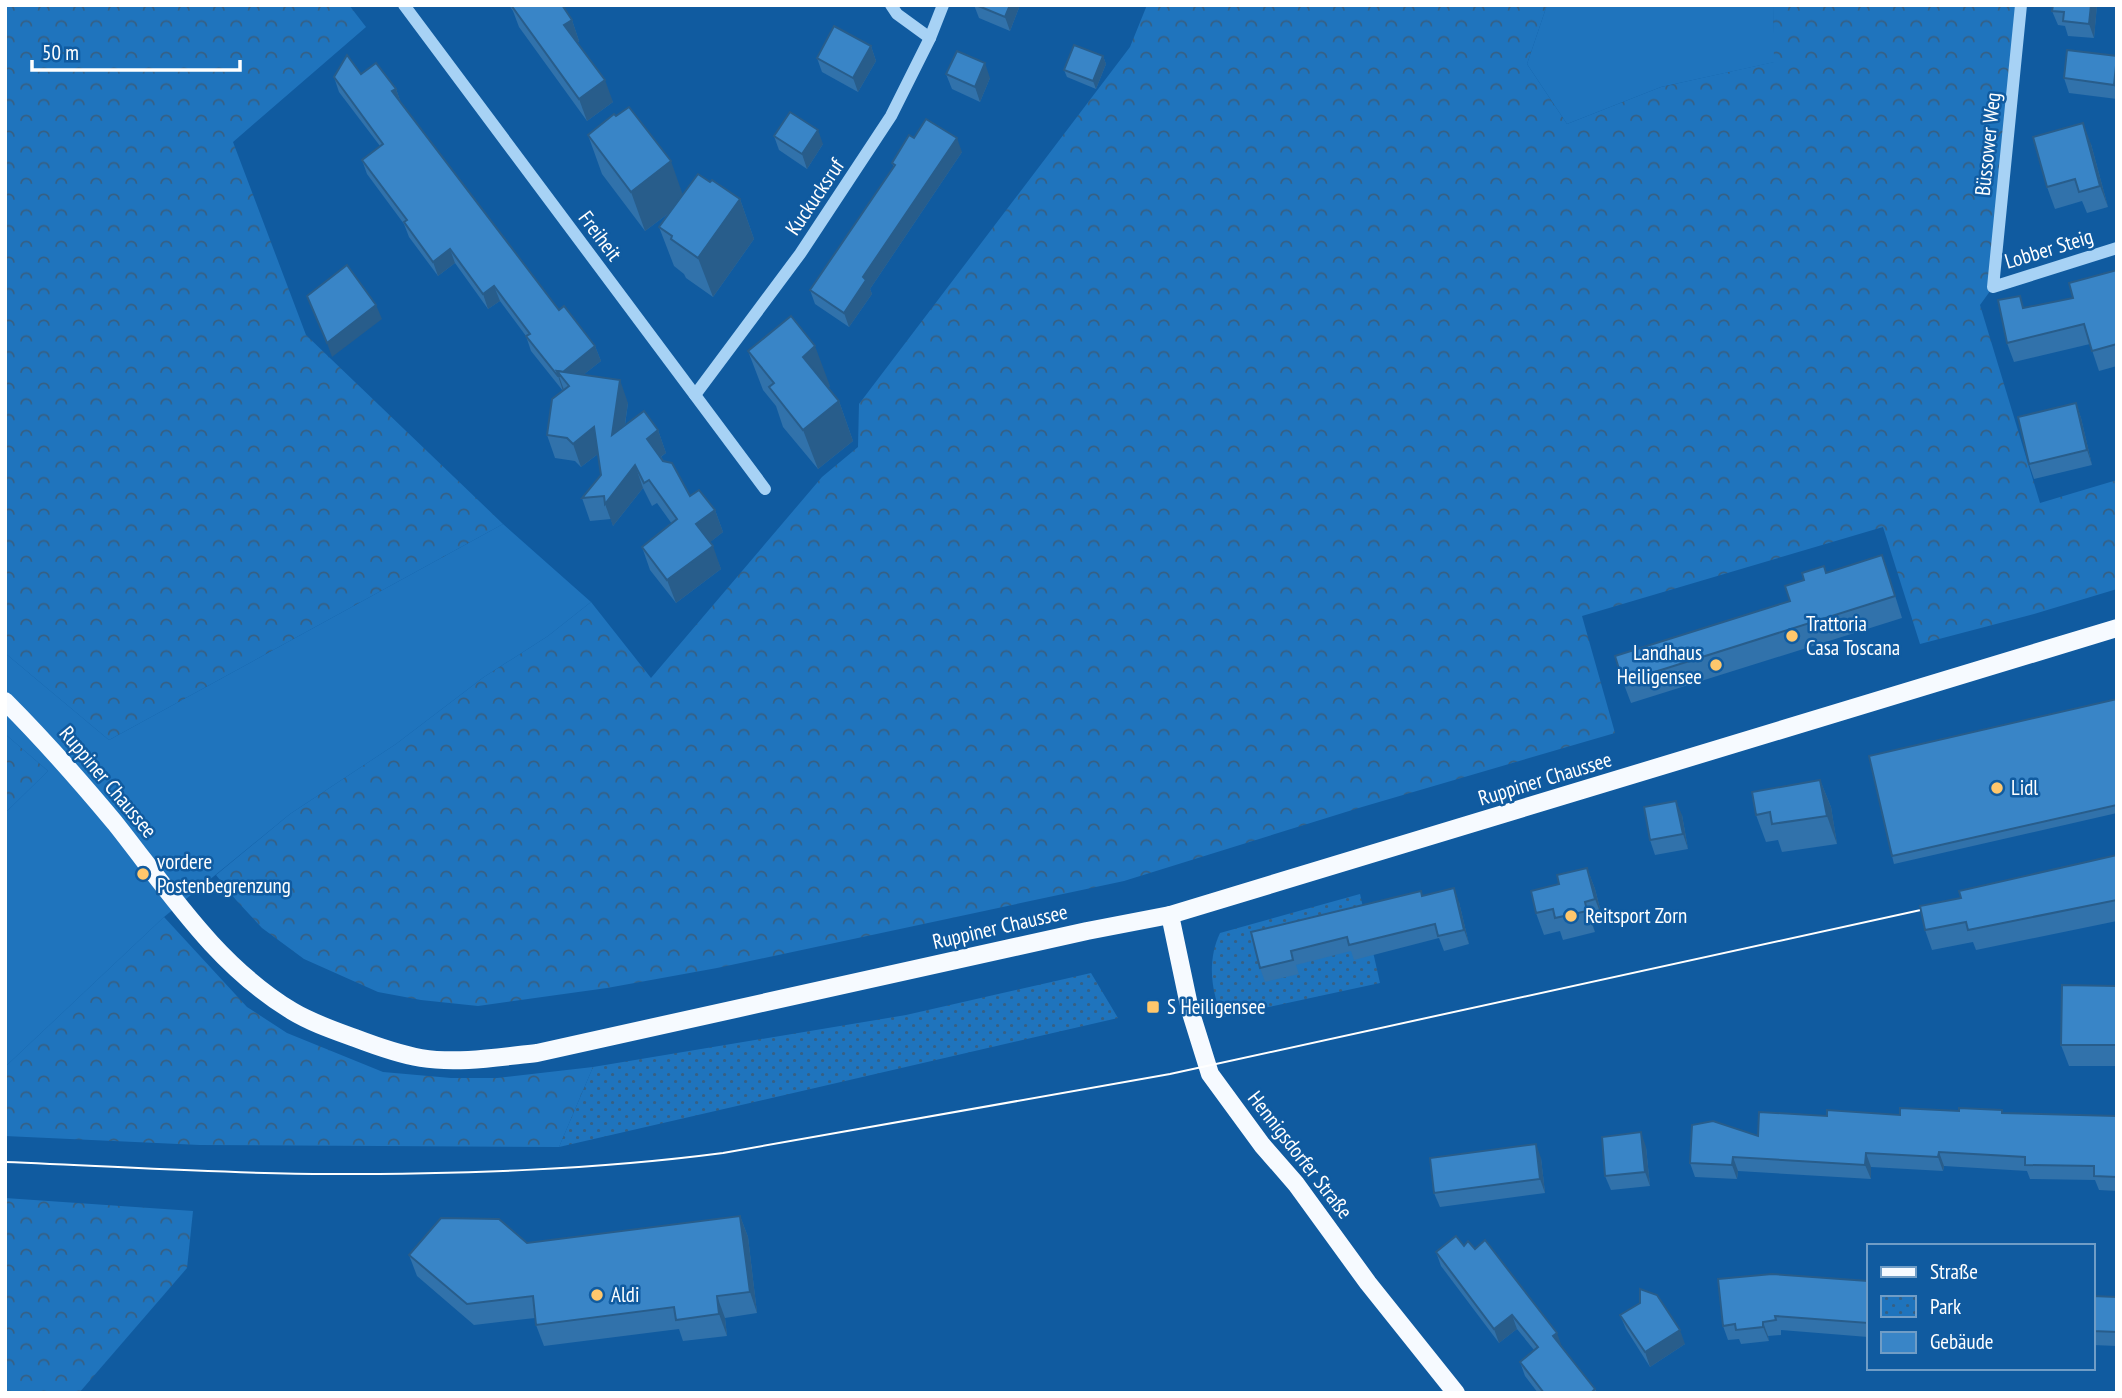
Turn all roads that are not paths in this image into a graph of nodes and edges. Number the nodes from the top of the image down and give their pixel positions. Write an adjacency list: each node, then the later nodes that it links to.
1 (404, 5): 8 (street, Freiheit)
2 (891, 5): 5 (street)
3 (943, 5): 5 (street, Kuckucksruf)
4 (2021, 5): 7 (street, Büssower Weg)
5 (930, 38): 8 (street, Kuckucksruf)
6 (2117, 248): 7 (street, Lobber Steig)
7 (1993, 287)
8 (695, 395): 9 (street, Freiheit)
9 (765, 489)
10 (2117, 628): 12 (main road, Ruppiner Chaussee)
11 (5, 701): 12 (main road, Ruppiner Chaussee)
12 (1170, 915): 13 (main road, Hennigsdorfer Straße)
13 (1456, 1393)

